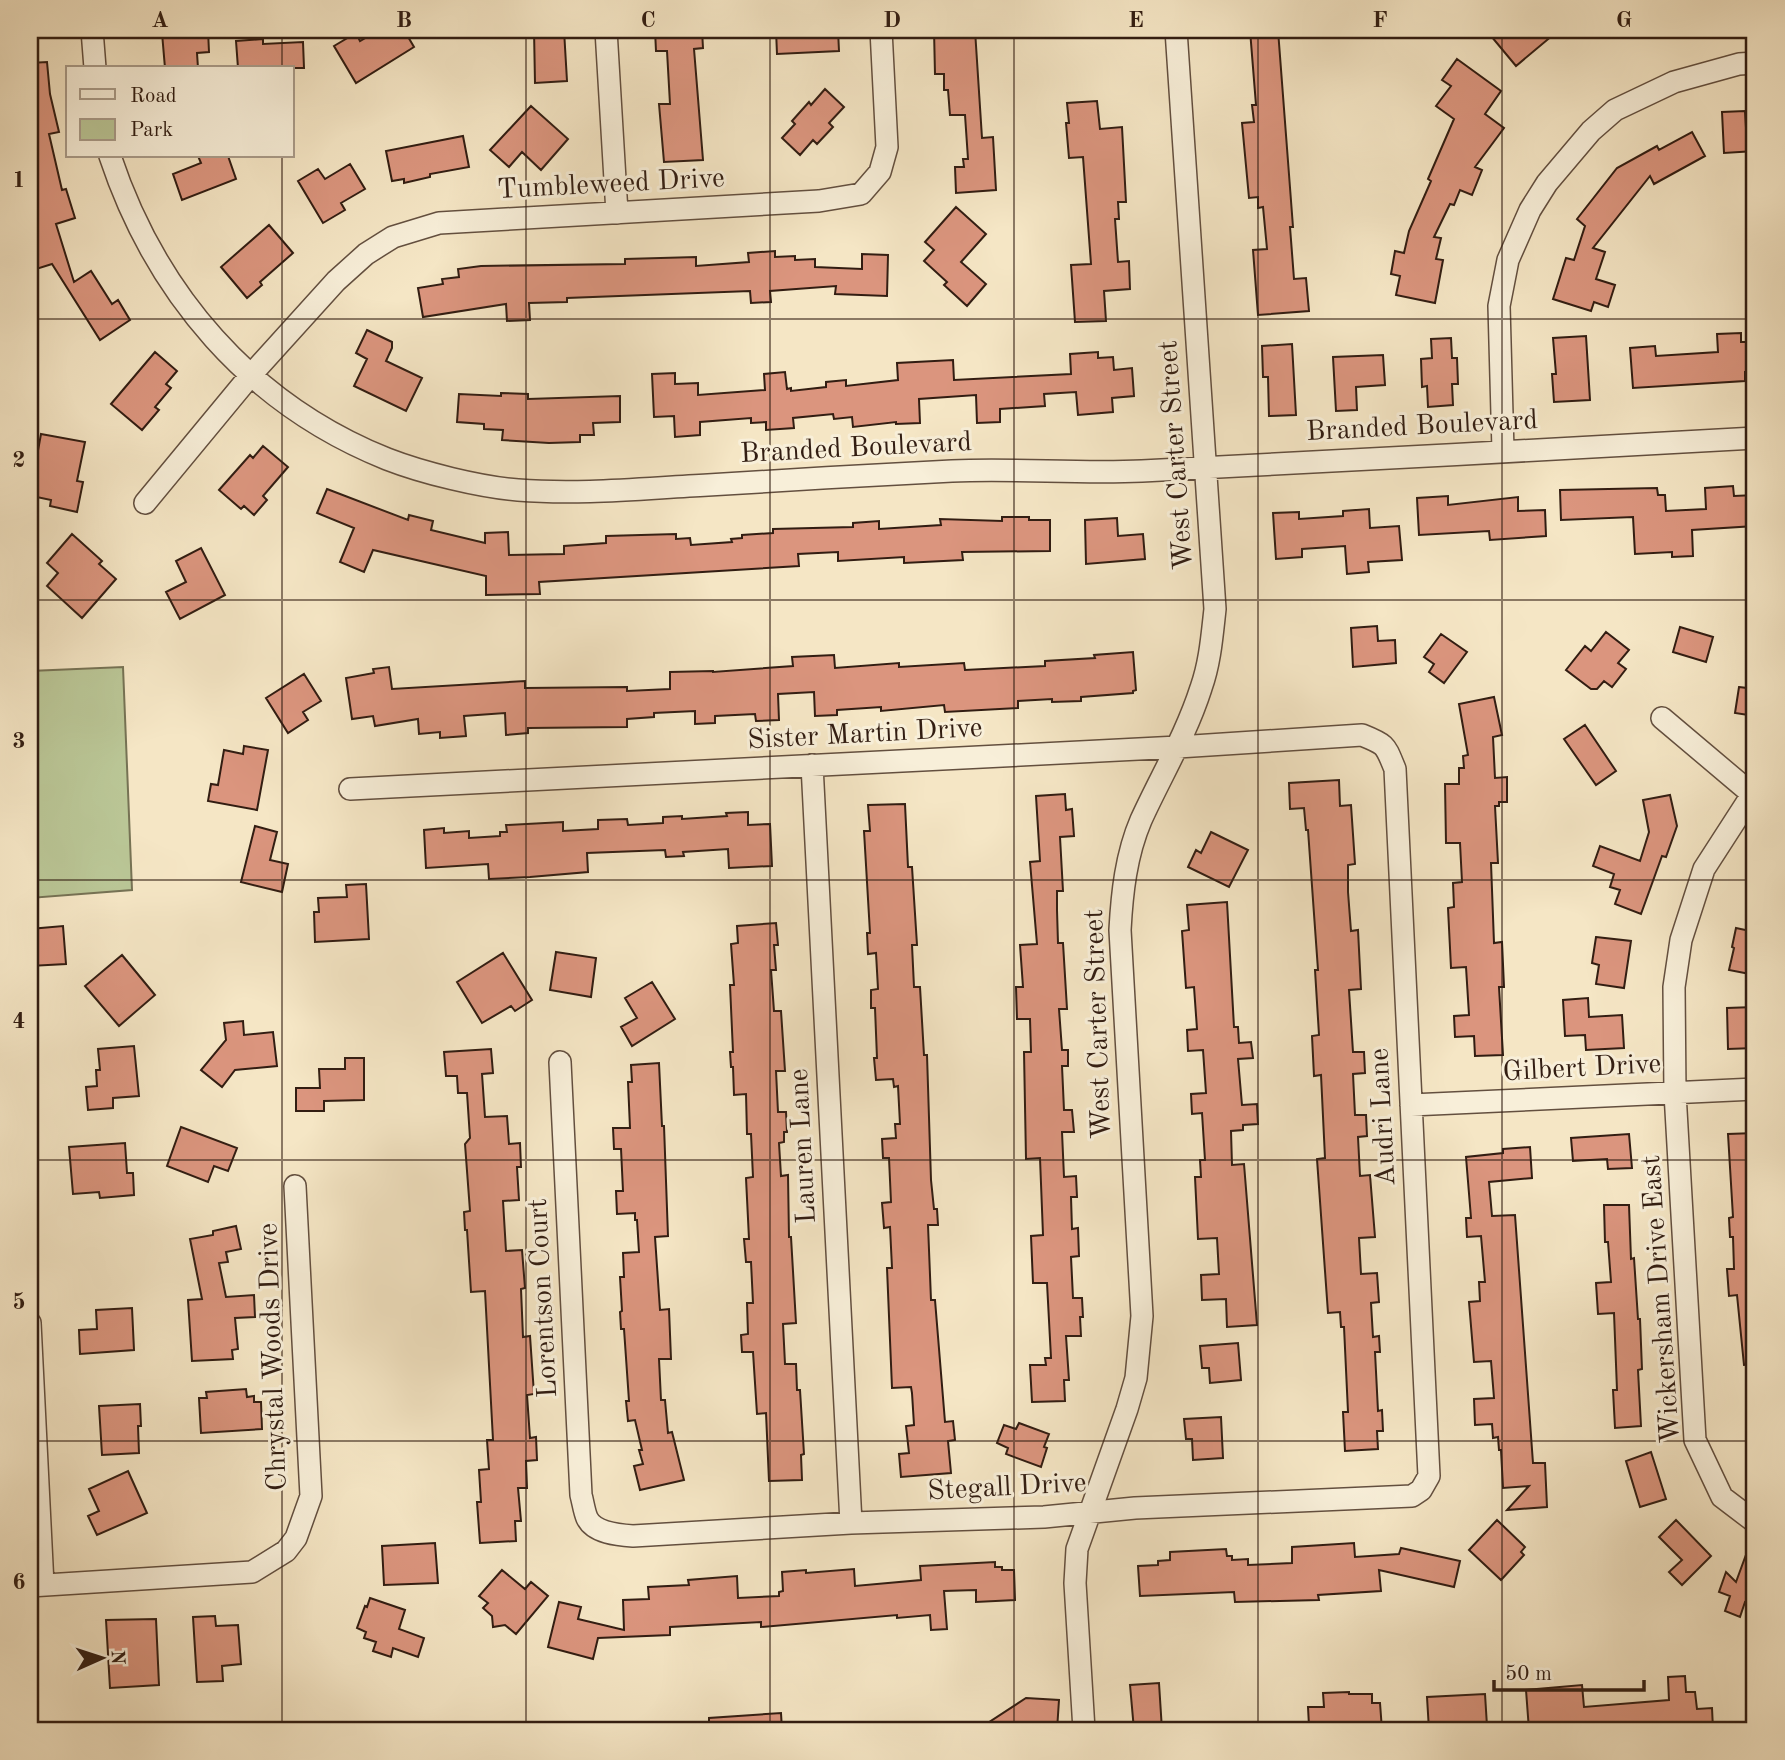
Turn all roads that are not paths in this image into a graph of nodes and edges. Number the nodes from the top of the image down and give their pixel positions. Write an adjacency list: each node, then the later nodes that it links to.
1 (92, 30): 6 (street)
2 (606, 30): 8 (street)
3 (881, 30): 8 (street, Tumbleweed Drive)
4 (1176, 30): 12 (street, West Carter Street)
5 (1755, 63): 11 (street)
6 (95, 66)
7 (111, 158): 9 (street, Branded Boulevard)
8 (617, 213): 9 (street, Tumbleweed Drive)
9 (250, 376): 12 (street, Branded Boulevard); 13 (street, Tumbleweed Drive)
10 (1755, 438): 11 (street, Branded Boulevard)
11 (1503, 451): 12 (street, Branded Boulevard)
12 (1206, 467): 16 (street, West Carter Street)
13 (145, 503)
14 (1662, 718): 19 (street)
15 (1381, 742): 16 (street, Sister Martin Drive); 23 (street, Audri Lane)
16 (1178, 747): 17 (street, Sister Martin Drive); 27 (street, West Carter Street)
17 (812, 765): 18 (street, Sister Martin Drive); 29 (street, Lauren Lane)
18 (351, 789)
19 (1753, 792): 22 (street, Wickersham Drive East)
20 (560, 1062): 30 (street, Lorentson Court)
21 (1755, 1089): 22 (street, Gilbert Drive)
22 (1675, 1093): 23 (street, Gilbert Drive); 28 (street, Wickersham Drive East)
23 (1411, 1105): 26 (street, Audri Lane)
24 (295, 1186): 31 (street, Chrystal Woods Drive)
25 (30, 1323): 31 (street)
26 (1421, 1490): 27 (street, Stegall Drive)
27 (1090, 1511): 29 (street, Stegall Drive); 32 (street, West Carter Street)
28 (1755, 1522)
29 (851, 1523): 30 (street, Stegall Drive)
30 (596, 1528)
31 (36, 1586)
32 (1084, 1730)

